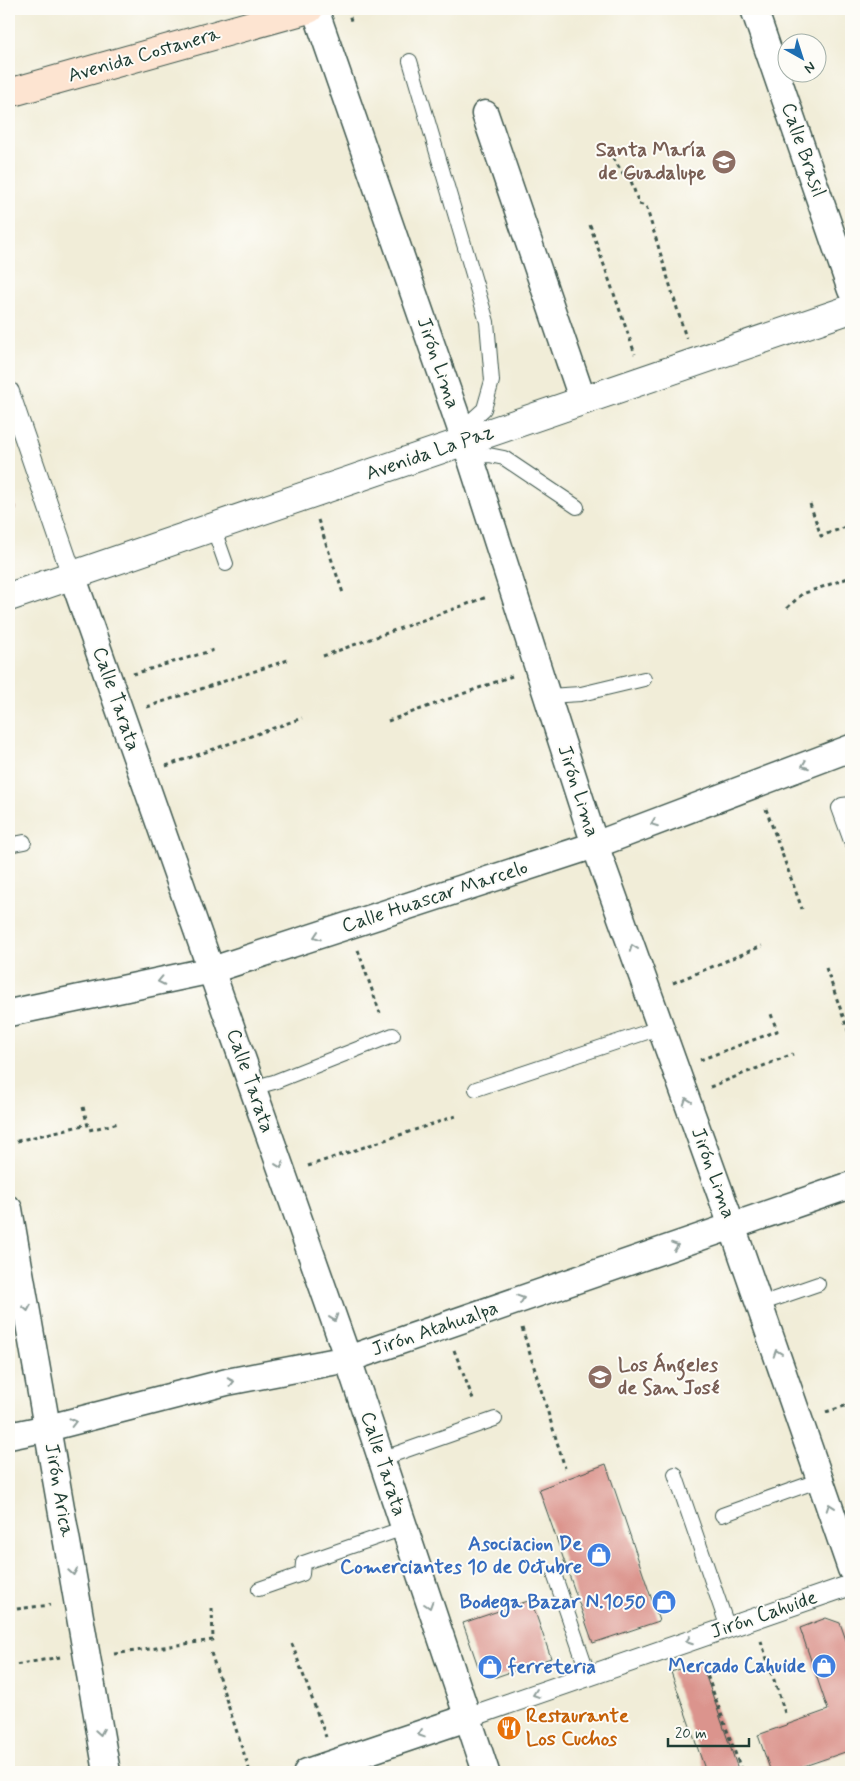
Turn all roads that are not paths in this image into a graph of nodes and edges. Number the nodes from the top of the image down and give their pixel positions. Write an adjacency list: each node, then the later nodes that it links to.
1 (309, 9): 5 (main road, Avenida Costanera)
2 (315, 9): 11 (street, Jirón Lima)
3 (754, 9): 7 (street, Calle Brasil)
4 (410, 61): 11 (lane)
5 (9, 93)
6 (486, 114): 10 (street)
7 (851, 290)
8 (851, 309): 10 (street, Avenida La Paz)
9 (9, 392): 15 (street, Calle Tarata)
10 (583, 401): 11 (street, Avenida La Paz)
11 (466, 442): 12 (lane); 13 (street, Avenida La Paz); 18 (street, Jirón Lima)
12 (577, 507)
13 (213, 527): 14 (lane); 15 (street, Avenida La Paz)
14 (226, 564)
15 (72, 575): 16 (street, Avenida La Paz); 25 (street, Calle Tarata)
16 (9, 597)
17 (644, 679): 18 (lane)
18 (547, 696): 24 (street, Jirón Lima)
19 (851, 749): 24 (street, Calle Huascar Marcelo, one-way to 24)
20 (851, 804): 22 (lane)
21 (24, 842): 23 (lane)
22 (851, 842)
23 (9, 845)
24 (595, 845): 25 (street, Calle Huascar Marcelo, one-way to 25); 27 (street, Jirón Lima, one-way to 24)
25 (212, 970): 26 (street, Calle Huascar Marcelo, one-way to 26); 29 (street, Calle Tarata)
26 (9, 1013)
27 (662, 1027): 30 (lane); 33 (street, Jirón Lima, one-way to 27)
28 (394, 1036): 29 (lane)
29 (252, 1088): 36 (street, Calle Tarata, one-way to 36)
30 (476, 1088)
31 (851, 1185): 33 (street, Jirón Atahualpa)
32 (9, 1208): 38 (street, Jirón Arica, one-way to 38)
33 (732, 1226): 35 (street, Jirón Lima); 36 (street, Jirón Atahualpa, one-way to 33)
34 (818, 1284): 35 (lane)
35 (760, 1304): 42 (street, Jirón Lima, one-way to 35)
36 (348, 1359): 38 (street, Jirón Atahualpa, one-way to 36); 40 (street, Calle Tarata)
37 (495, 1419): 40 (lane)
38 (48, 1428): 39 (street, Jirón Atahualpa); 52 (street, Jirón Arica, one-way to 52)
39 (9, 1436)
40 (381, 1459): 44 (street, Calle Tarata)
41 (675, 1474): 49 (lane)
42 (820, 1480): 43 (lane); 45 (street, Jirón Lima, one-way to 42)
43 (722, 1515)
44 (404, 1528): 48 (lane); 51 (street, Calle Tarata, one-way to 51)
45 (851, 1569)
46 (555, 1576): 50 (lane)
47 (851, 1585): 49 (street, Jirón Cahuide)
48 (259, 1589)
49 (728, 1628): 50 (street, Jirón Cahuide, one-way to 50)
50 (589, 1676): 51 (street, Jirón Cahuide, one-way to 51)
51 (467, 1718): 53 (street, Jirón Cahuide, one-way to 53); 54 (street, Calle Tarata)
52 (107, 1772)
53 (307, 1772)
54 (486, 1772)

